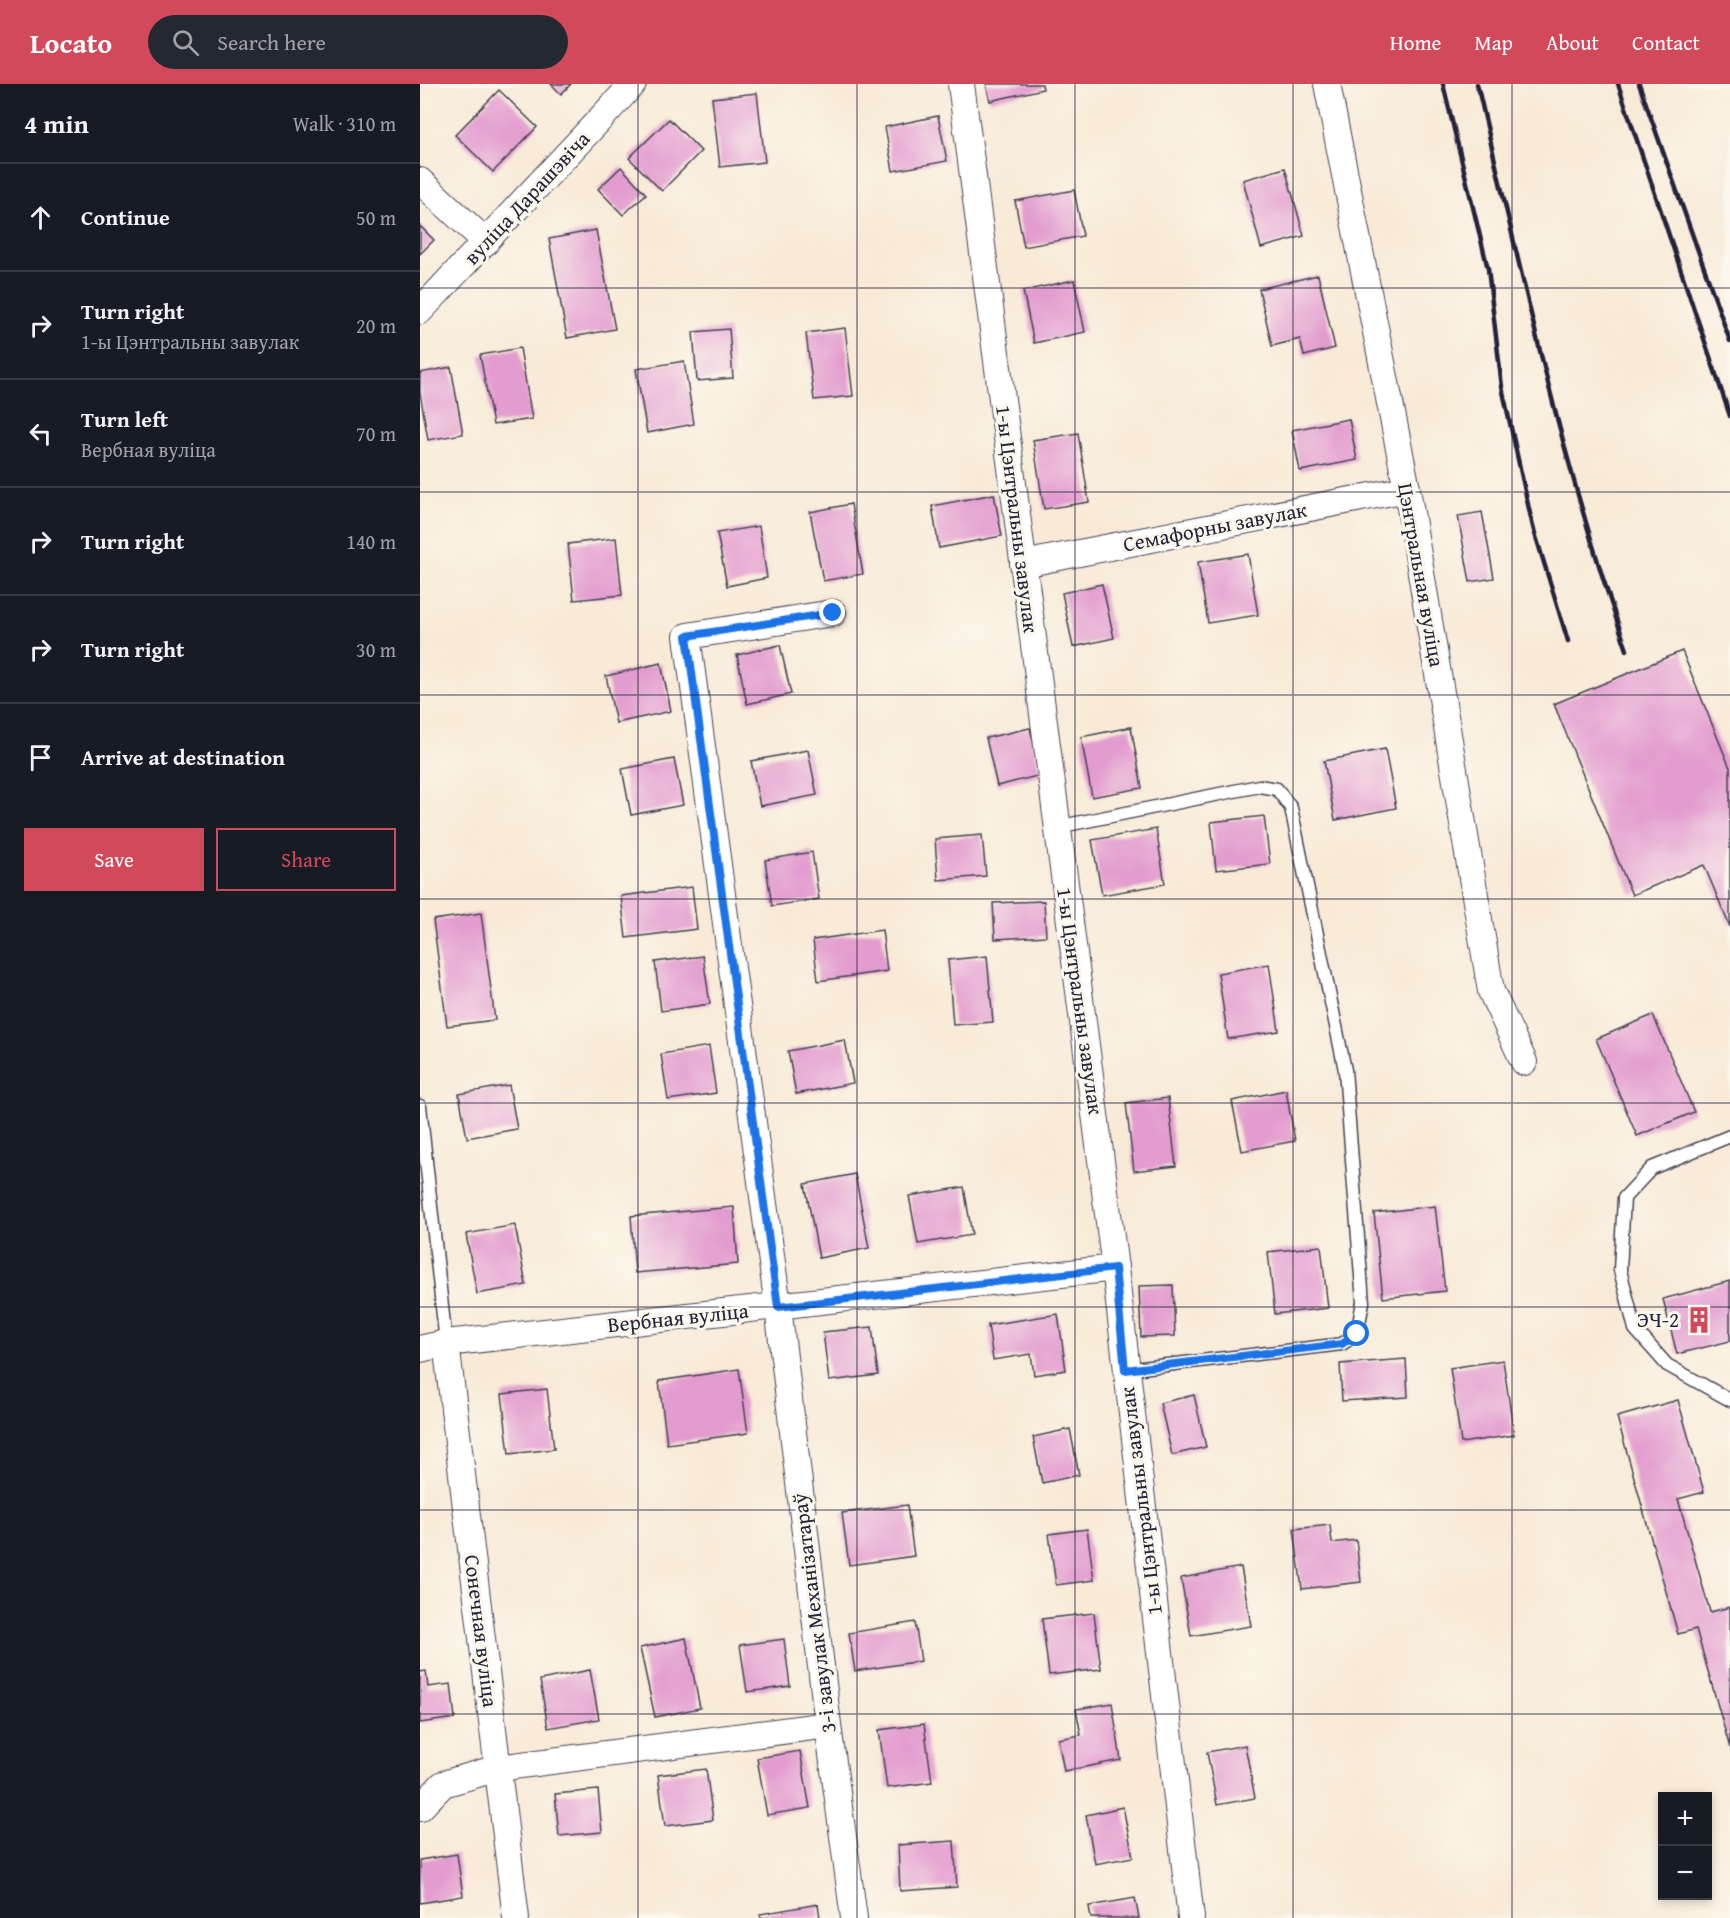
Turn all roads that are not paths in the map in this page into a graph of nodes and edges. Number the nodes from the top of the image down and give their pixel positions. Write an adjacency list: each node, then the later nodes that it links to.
1 (633, 84): 5 (street, вуліца Дарашэвіча)
2 (961, 84): 8 (street, 1-ы Цэнтральны завулак)
3 (1327, 84): 7 (street, Цэнтральная вуліца)
4 (420, 181): 5 (street)
5 (486, 243): 6 (street, вуліца Дарашэвіча)
6 (420, 311)
7 (1407, 489): 8 (street, Семафорны завулак); 11 (street, Цэнтральная вуліца)
8 (1023, 564): 10 (street, 1-ы Цэнтральны завулак)
9 (833, 613): 15 (street, 3-і завулак Механізатараў)
10 (1057, 827): 14 (street, 1-ы Цэнтральны завулак); 18 (lane)
11 (1524, 1062)
12 (420, 1106): 16 (lane)
13 (1730, 1136): 19 (lane)
14 (1115, 1268): 15 (street, Вербная вуліца); 18 (street, 1-ы Цэнтральны завулак)
15 (778, 1307): 16 (street, Вербная вуліца); 20 (street, 3-і завулак Механізатараў)
16 (446, 1343): 17 (street, Вербная вуліца); 21 (street, Сонечная вуліца)
17 (420, 1348)
18 (1125, 1370): 25 (street, 1-ы Цэнтральны завулак)
19 (1730, 1400)
20 (828, 1725): 21 (street); 24 (street, 3-і завулак Механізатараў)
21 (498, 1768): 22 (street); 23 (street, Сонечная вуліца)
22 (420, 1808)
23 (516, 1918)
24 (854, 1918)
25 (1191, 1918)

